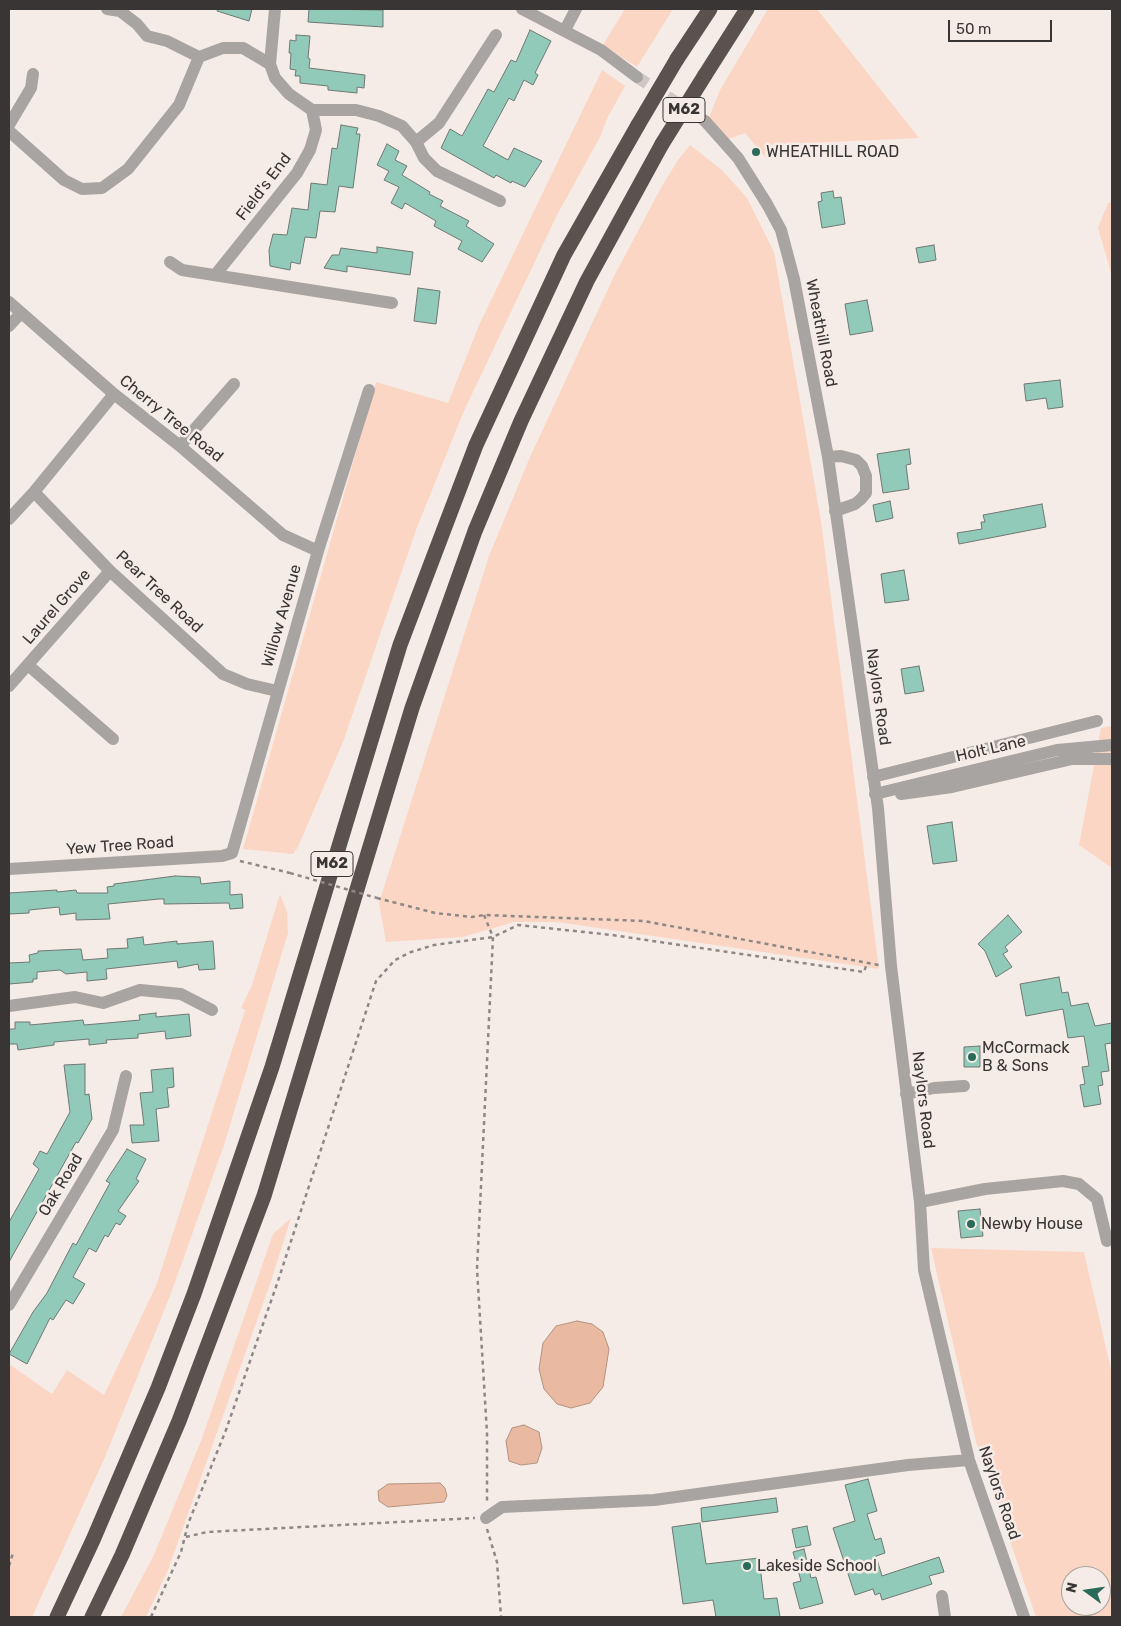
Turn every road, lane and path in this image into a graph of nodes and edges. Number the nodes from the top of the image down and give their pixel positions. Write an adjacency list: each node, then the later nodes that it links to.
1 (107, 9): 9 (street)
2 (274, 9): 10 (street)
3 (522, 9): 7 (street)
4 (576, 9): 7 (street)
5 (710, 9): 66 (highway, M62, bridge)
6 (748, 9): 67 (highway, M62, bridge)
7 (565, 30): 12 (street)
8 (496, 35): 17 (street)
9 (199, 57): 10 (street); 16 (street)
10 (270, 64): 13 (street)
11 (33, 74): 15 (street)
12 (637, 77)
13 (312, 110): 17 (street); 20 (street, Field's End)
14 (705, 121): 29 (street, Wheathill Road)
15 (9, 125)
16 (9, 131)
17 (416, 142): 18 (street)
18 (500, 201)
19 (170, 262): 20 (street)
20 (216, 274): 22 (street)
21 (9, 302): 23 (street, Cherry Tree Road)
22 (392, 303)
23 (21, 313): 24 (street); 27 (street, Cherry Tree Road)
24 (9, 326)
25 (234, 384): 28 (street)
26 (369, 390): 33 (street, Willow Avenue)
27 (114, 394): 28 (street, Cherry Tree Road); 30 (street)
28 (180, 446): 33 (street, Cherry Tree Road)
29 (828, 457): 31 (street, Wheathill Road); 31 (street)
30 (34, 492): 32 (street); 34 (street, Pear Tree Road)
31 (835, 511): 35 (street, Wheathill Road)
32 (9, 518)
33 (318, 551): 38 (street, Willow Avenue)
34 (110, 571): 36 (street, Laurel Grove); 38 (street, Pear Tree Road)
35 (844, 575): 43 (street, Naylors Road)
36 (28, 665): 37 (street, Laurel Grove); 40 (street, Laurel Grove)
37 (9, 686)
38 (277, 691): 45 (street, Willow Avenue)
39 (1097, 721): 43 (street)
40 (114, 739)
41 (1112, 745): 44 (street, Holt Lane)
42 (1112, 759): 44 (street, Holt Lane)
43 (873, 777): 44 (street, Naylors Road)
44 (877, 794): 51 (street, Naylors Road)
45 (232, 853): 47 (street, Yew Tree Road)
46 (241, 863): 48 (path, bridge)
47 (9, 869)
48 (484, 915): 49 (path); 50 (path)
49 (493, 938): 50 (path); 61 (path); 62 (path)
50 (867, 963): 51 (path)
51 (890, 966): 56 (street, Naylors Road)
52 (9, 1006): 53 (street)
53 (212, 1010)
54 (126, 1076): 59 (street, Oak Road)
55 (964, 1086): 56 (street)
56 (906, 1094): 57 (street, Naylors Road)
57 (920, 1202): 58 (street); 60 (street, Naylors Road)
58 (1107, 1241)
59 (9, 1305)
60 (969, 1460): 61 (street); 71 (street, Naylors Road)
61 (486, 1518): 62 (path); 69 (path)
62 (185, 1537): 68 (path)
63 (13, 1553): 64 (path)
64 (9, 1566)
65 (942, 1596): 70 (street)
66 (57, 1617)
67 (92, 1617)
68 (151, 1617)
69 (501, 1617)
70 (945, 1617)
71 (1024, 1617)

